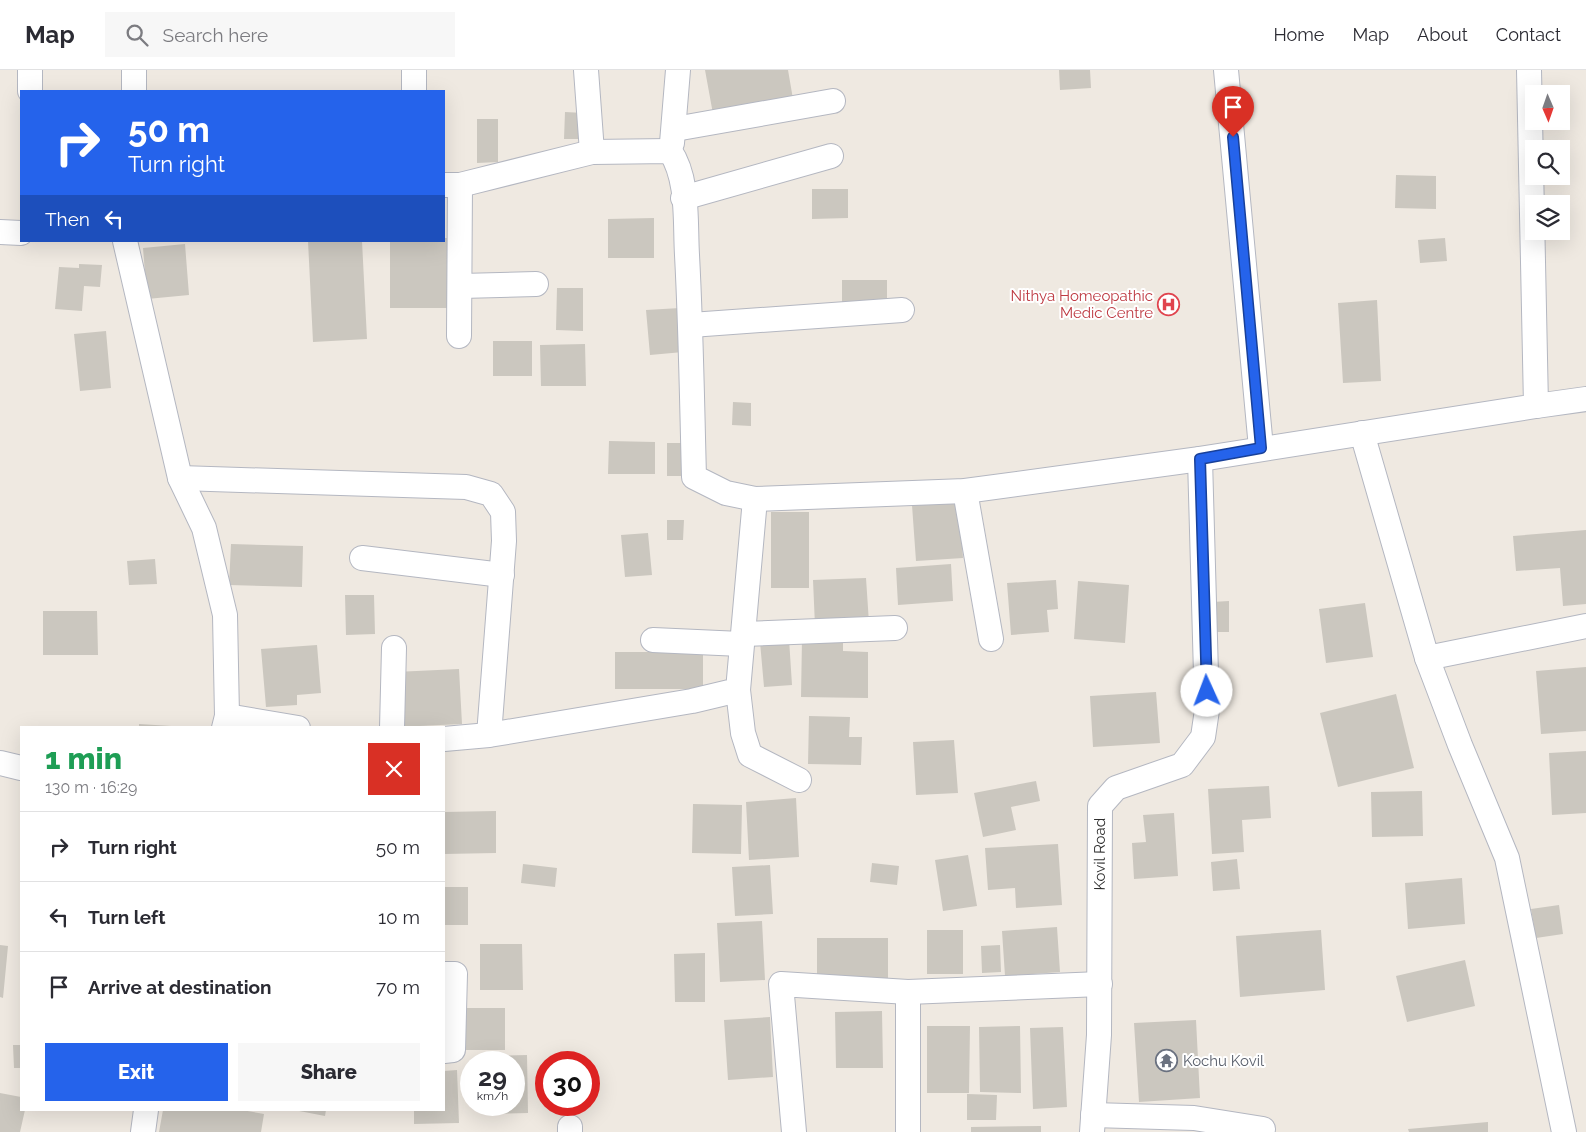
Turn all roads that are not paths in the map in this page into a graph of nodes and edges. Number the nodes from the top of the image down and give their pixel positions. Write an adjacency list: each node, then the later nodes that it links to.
1 (30, 70): 8 (street)
2 (134, 70): 9 (street)
3 (414, 70): 10 (street)
4 (586, 70): 13 (street)
5 (678, 70): 12 (street)
6 (1226, 70): 28 (street)
7 (1529, 70): 26 (street)
8 (30, 90)
9 (134, 90)
10 (414, 90)
11 (833, 101): 12 (street)
12 (672, 140): 13 (street); 16 (street)
13 (592, 152): 15 (street)
14 (831, 156): 16 (street)
15 (452, 185): 21 (street)
16 (683, 198): 23 (street)
17 (0, 232): 18 (street)
18 (20, 233)
19 (125, 242): 30 (street)
20 (536, 284): 21 (street)
21 (461, 286): 24 (street)
22 (902, 310): 23 (street)
23 (691, 325): 32 (street)
24 (459, 336)
25 (1586, 399): 26 (street)
26 (1536, 406): 27 (street)
27 (1362, 433): 28 (street); 41 (street)
28 (1261, 448): 29 (street)
29 (1200, 459): 31 (street); 52 (street, Kovil Road)
30 (180, 478): 34 (street); 43 (street)
31 (965, 491): 32 (street); 38 (street)
32 (755, 499): 37 (street)
33 (362, 558): 34 (street)
34 (502, 575): 46 (street)
35 (1586, 626): 41 (street)
36 (895, 628): 37 (street)
37 (743, 639): 39 (street); 42 (street)
38 (991, 639)
39 (653, 640)
40 (394, 648): 45 (street)
41 (1427, 658): 61 (street)
42 (738, 690): 46 (street); 50 (street)
43 (226, 722): 44 (street)
44 (274, 726)
45 (392, 726)
46 (489, 735): 47 (street)
47 (445, 739)
48 (0, 763): 49 (street)
49 (20, 768)
50 (799, 780)
51 (445, 974): 54 (street)
52 (1100, 984): 53 (street); 56 (street, Kovil Road)
53 (908, 992): 58 (street); 60 (street)
54 (445, 1051)
55 (146, 1111): 59 (street)
56 (1092, 1123): 57 (street)
57 (1262, 1129)
58 (908, 1131)
59 (143, 1132)
60 (794, 1132)
61 (1564, 1132)

